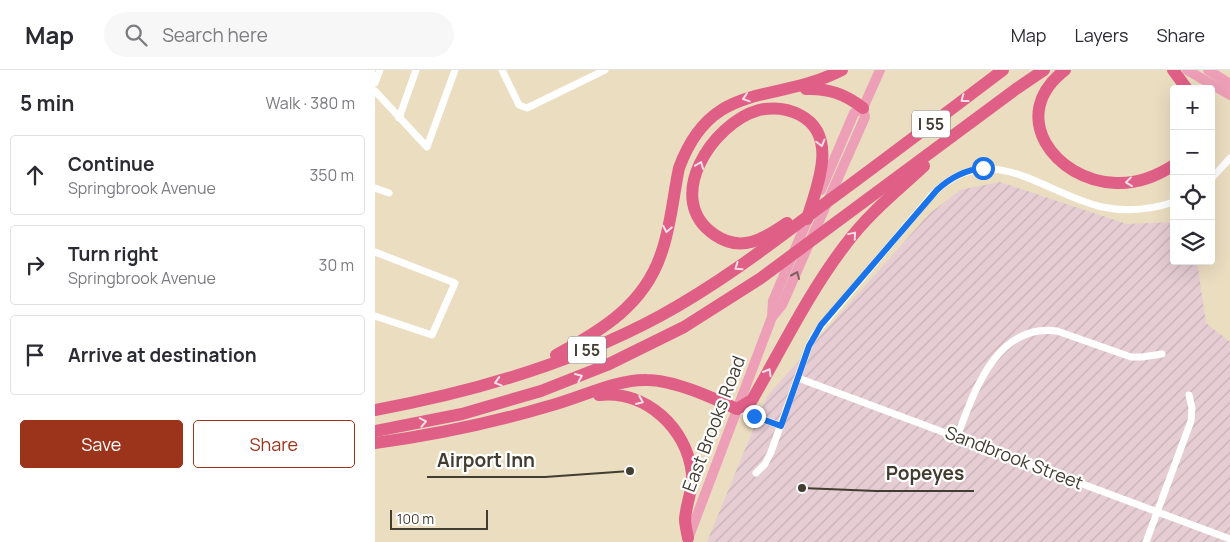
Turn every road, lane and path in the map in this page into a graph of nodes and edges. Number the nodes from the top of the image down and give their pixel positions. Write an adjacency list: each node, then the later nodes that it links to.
1 (380, 70): 14 (street)
2 (416, 70): 22 (street)
3 (455, 70): 22 (street)
4 (501, 70): 5 (street)
5 (605, 70)
6 (843, 70): 18 (highway)
7 (880, 70): 20 (main road, East Brooks Road)
8 (1003, 70): 29 (highway, I 55, one-way to 29)
9 (1044, 70): 21 (highway, I 55)
10 (1065, 70): 24 (highway, one-way to 10)
11 (1173, 70): 16 (highway)
12 (1187, 70): 19 (main road)
13 (1208, 70): 15 (main road)
14 (375, 84)
15 (1230, 84)
16 (1184, 85)
17 (375, 91): 22 (street)
18 (775, 91): 20 (highway); 35 (highway, one-way to 35)
19 (1230, 95)
20 (863, 108): 30 (main road, East Brooks Road); 33 (main road, East Brooks Road, one-way to 20)
21 (984, 112): 39 (highway, one-way to 21); 42 (highway, I 55, one-way to 21)
22 (399, 118)
23 (1230, 158): 25 (street)
24 (1170, 167)
25 (1215, 175)
26 (375, 188): 27 (street)
27 (389, 193)
28 (1170, 203): 36 (street)
29 (817, 210): 30 (highway, one-way to 30); 35 (highway, I 55, one-way to 35)
30 (804, 228): 33 (main road, East Brooks Road)
31 (375, 252): 32 (street)
32 (375, 316)
33 (772, 317): 39 (main road, East Brooks Road)
34 (1162, 354): 43 (street)
35 (517, 377): 40 (highway, I 55, one-way to 40)
36 (798, 378): 41 (street); 43 (street, Sandbrook Street)
37 (1189, 395): 46 (street)
38 (575, 399): 39 (highway); 44 (highway); 48 (highway, one-way to 48)
39 (737, 409): 41 (street); 48 (main road, East Brooks Road)
40 (375, 410)
41 (781, 426): 45 (street)
42 (375, 430)
43 (957, 437): 46 (street, Sandbrook Street)
44 (375, 443)
45 (756, 473)
46 (1157, 512): 47 (street, Sandbrook Street); 49 (street)
47 (1230, 539)
48 (691, 541)
49 (1146, 542)

